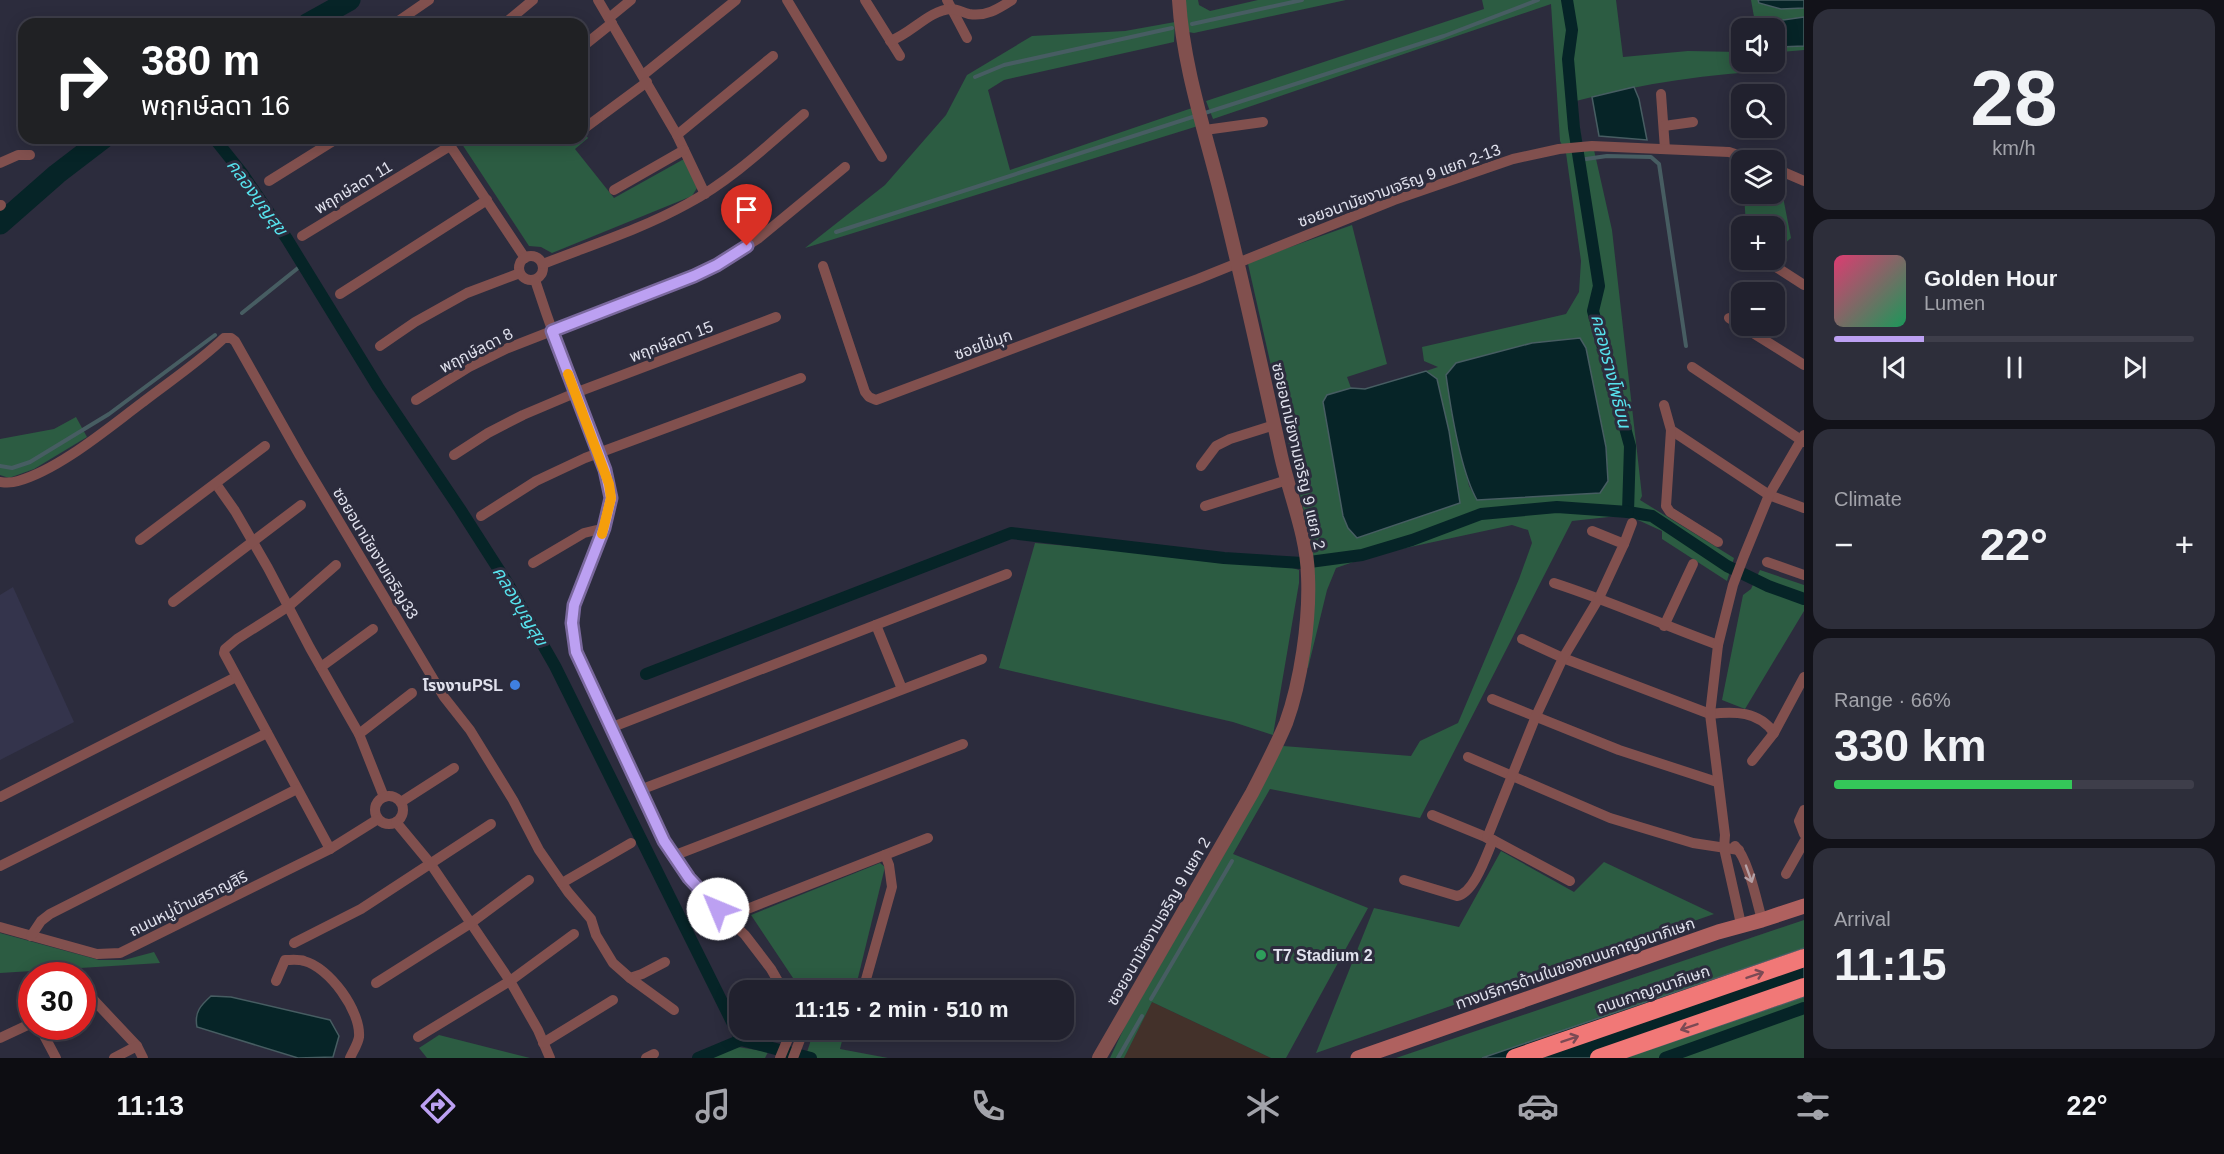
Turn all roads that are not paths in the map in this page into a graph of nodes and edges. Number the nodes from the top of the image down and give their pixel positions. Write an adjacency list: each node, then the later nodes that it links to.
1 (429, 0): 11 (street)
2 (533, 0): 12 (street)
3 (598, 0): 13 (street)
4 (631, 0): 13 (street)
5 (736, 0): 19 (street)
6 (787, 0): 35 (street)
7 (865, 0): 15 (street)
8 (1012, 0): 10 (street)
9 (1179, 0): 22 (street, ซอยอนามัยงามเจริญ 9 แยก 2)
10 (949, 4): 14 (street); 15 (street)
11 (403, 18)
12 (511, 18)
13 (611, 21): 16 (street); 19 (street)
14 (967, 38)
15 (890, 41): 18 (street)
16 (588, 42)
17 (773, 56): 27 (street)
18 (900, 56)
19 (645, 79): 25 (street); 27 (street)
20 (1661, 94): 26 (street)
21 (804, 114): 42 (street)
22 (1202, 118): 23 (street); 46 (street, ซอยอนามัยงามเจริญ 9 แยก 2)
23 (1263, 122)
24 (1693, 122): 26 (street)
25 (588, 125)
26 (1664, 126): 31 (street)
27 (677, 135): 32 (street)
28 (328, 144): 39 (street)
29 (445, 144): 44 (street, พฤกษ์ลดา 11)
30 (449, 144): 43 (street)
31 (1665, 149): 33 (street, ซอยอนามัยงามเจริญ 9 แยก 2-13); 46 (street, ซอยอนามัยงามเจริญ 9 แยก 2-13)
32 (684, 150): 41 (street); 42 (street)
33 (1731, 153)
34 (30, 155): 36 (street)
35 (882, 157)
36 (0, 163)
37 (845, 167): 56 (street, พฤกษ์ลดา 8)
38 (1785, 173): 40 (street)
39 (269, 181)
40 (1804, 181)
41 (614, 190)
42 (705, 194): 47 (street)
43 (486, 200): 45 (street); 53 (street)
44 (302, 236)
45 (525, 258): 47 (street); 50 (street)
46 (1237, 262): 48 (street, ซอยไข่มุก); 64 (street, ซอยอนามัยงามเจริญ 9 แยก 2)
47 (543, 264): 51 (street)
48 (823, 266)
49 (1781, 270): 52 (street)
50 (520, 273): 51 (street); 57 (street)
51 (535, 280): 56 (street)
52 (1804, 285)
53 (340, 294)
54 (776, 317): 61 (street, พฤกษ์ลดา 15)
55 (1729, 318): 58 (street)
56 (552, 331): 61 (street); 62 (street, พฤกษ์ลดา 8)
57 (380, 346)
58 (1804, 365)
59 (1692, 367): 66 (street)
60 (801, 378): 68 (street)
61 (575, 393): 68 (street); 69 (street, พฤกษ์ลดา 15)
62 (416, 400)
63 (1664, 405): 65 (street)
64 (1274, 425): 70 (street); 71 (street, ซอยอนามัยงามเจริญ 9 แยก 2)
65 (1671, 430): 74 (street); 83 (street)
66 (1803, 439): 74 (street)
67 (265, 446): 73 (street)
68 (598, 453): 78 (street); 80 (street)
69 (454, 455)
70 (1201, 466)
71 (1287, 480): 76 (street); 185 (street, ซอยอนามัยงามเจริญ 9 แยก 2)
72 (0, 482): 148 (street, ซอยอนามัยงามเจริญ33)
73 (216, 484): 82 (street); 84 (street)
74 (1770, 495): 77 (street); 100 (street)
75 (301, 506): 84 (street)
76 (1205, 506)
77 (1804, 508)
78 (481, 516)
79 (1632, 523): 85 (street)
80 (604, 528): 87 (street); 111 (street)
81 (1592, 531): 85 (street)
82 (140, 540)
83 (1718, 542)
84 (253, 544): 94 (street); 95 (street)
85 (1624, 544): 93 (street)
86 (1767, 562): 91 (street)
87 (533, 563)
88 (1693, 564): 97 (street)
89 (336, 565): 95 (street)
90 (1007, 574): 96 (street)
91 (1804, 575)
92 (1554, 583): 93 (street)
93 (1599, 598): 97 (street); 101 (street)
94 (173, 602)
95 (289, 606): 103 (street); 105 (street)
96 (876, 625): 106 (street); 111 (street)
97 (1664, 626): 100 (street)
98 (373, 629): 103 (street)
99 (1522, 639): 101 (street)
100 (1718, 645): 109 (street)
101 (1563, 658): 109 (street); 110 (street)
102 (982, 659): 106 (street)
103 (321, 668): 114 (street)
104 (1804, 676): 113 (street)
105 (236, 677): 112 (street); 123 (street)
106 (902, 689): 122 (street)
107 (412, 693): 114 (street)
108 (1492, 699): 110 (street)
109 (1710, 714): 113 (street); 120 (street)
110 (1536, 716): 119 (street); 120 (street)
111 (610, 728): 122 (street)
112 (267, 733): 121 (street); 143 (street)
113 (1774, 733): 117 (street)
114 (359, 734): 124 (street)
115 (963, 744): 141 (street)
116 (1468, 757): 119 (street)
117 (1752, 761)
118 (454, 768): 125 (street)
119 (1512, 774): 134 (street); 137 (street)
120 (1717, 783): 132 (street)
121 (297, 789): 138 (street); 156 (street)
122 (640, 790): 141 (street)
123 (0, 797)
124 (384, 797): 125 (street); 128 (street)
125 (401, 802): 129 (street)
126 (1804, 810): 131 (street)
127 (1432, 814): 134 (street)
128 (378, 819): 129 (street); 138 (street, ถนนหมู่บ้านสราญสิริ)
129 (396, 822): 142 (street)
130 (491, 824): 142 (street)
131 (1804, 834)
132 (1725, 835): 137 (street); 139 (street)
133 (928, 838): 140 (street)
134 (1490, 839): 146 (street); 147 (street)
135 (1804, 842): 144 (street)
136 (631, 843): 148 (street)
137 (1724, 848): 139 (street); 153 (street)
138 (330, 849): 156 (street, ถนนหมู่บ้านสราญสิริ)
139 (1739, 850): 151 (street, one-way to 151)
140 (885, 855): 150 (street); 162 (street)
141 (673, 856): 150 (street)
142 (430, 863): 152 (street); 157 (street)
143 (0, 867)
144 (1786, 874)
145 (529, 880): 152 (street)
146 (1404, 880)
147 (1570, 881)
148 (562, 883): 160 (street, ซอยอนามัยงามเจริญ33)
149 (1804, 906): 151 (main road, ทางบริการด้านในของถนนกาญจนาภิเษก)
150 (727, 917): 161 (street)
151 (1762, 920): 153 (main road, ทางบริการด้านในของถนนกาญจนาภิเษก)
152 (471, 923): 164 (street); 165 (street)
153 (1741, 924): 186 (main road, ทางบริการด้านในของถนนกาญจนาภิเษก)
154 (0, 927): 156 (street, ถนนหมู่บ้านสราญสิริ)
155 (574, 934): 164 (street)
156 (31, 936)
157 (294, 943)
158 (1804, 958): 187 (highway, ถนนกาญจนาภิเษก, one-way to 158)
159 (665, 962): 160 (street)
160 (630, 978): 169 (street, ซอยอนามัยงามเจริญ33)
161 (777, 980)
162 (866, 980)
163 (276, 981): 181 (street)
164 (510, 981): 171 (street); 176 (street)
165 (376, 983)
166 (1804, 987): 188 (highway, one-way to 188)
167 (613, 1000): 176 (street)
168 (96, 1002): 177 (street)
169 (674, 1010)
170 (18, 1030): 172 (street)
171 (418, 1037)
172 (0, 1038)
173 (46, 1040): 178 (street)
174 (791, 1040): 183 (street)
175 (795, 1040): 184 (street)
176 (543, 1043): 182 (street)
177 (137, 1046): 179 (street); 180 (street)
178 (56, 1058)
179 (114, 1058)
180 (143, 1058)
181 (350, 1058)
182 (550, 1058)
183 (780, 1058)
184 (793, 1058)
185 (1099, 1058)
186 (1358, 1058)
187 (1515, 1058)
188 (1599, 1058)

